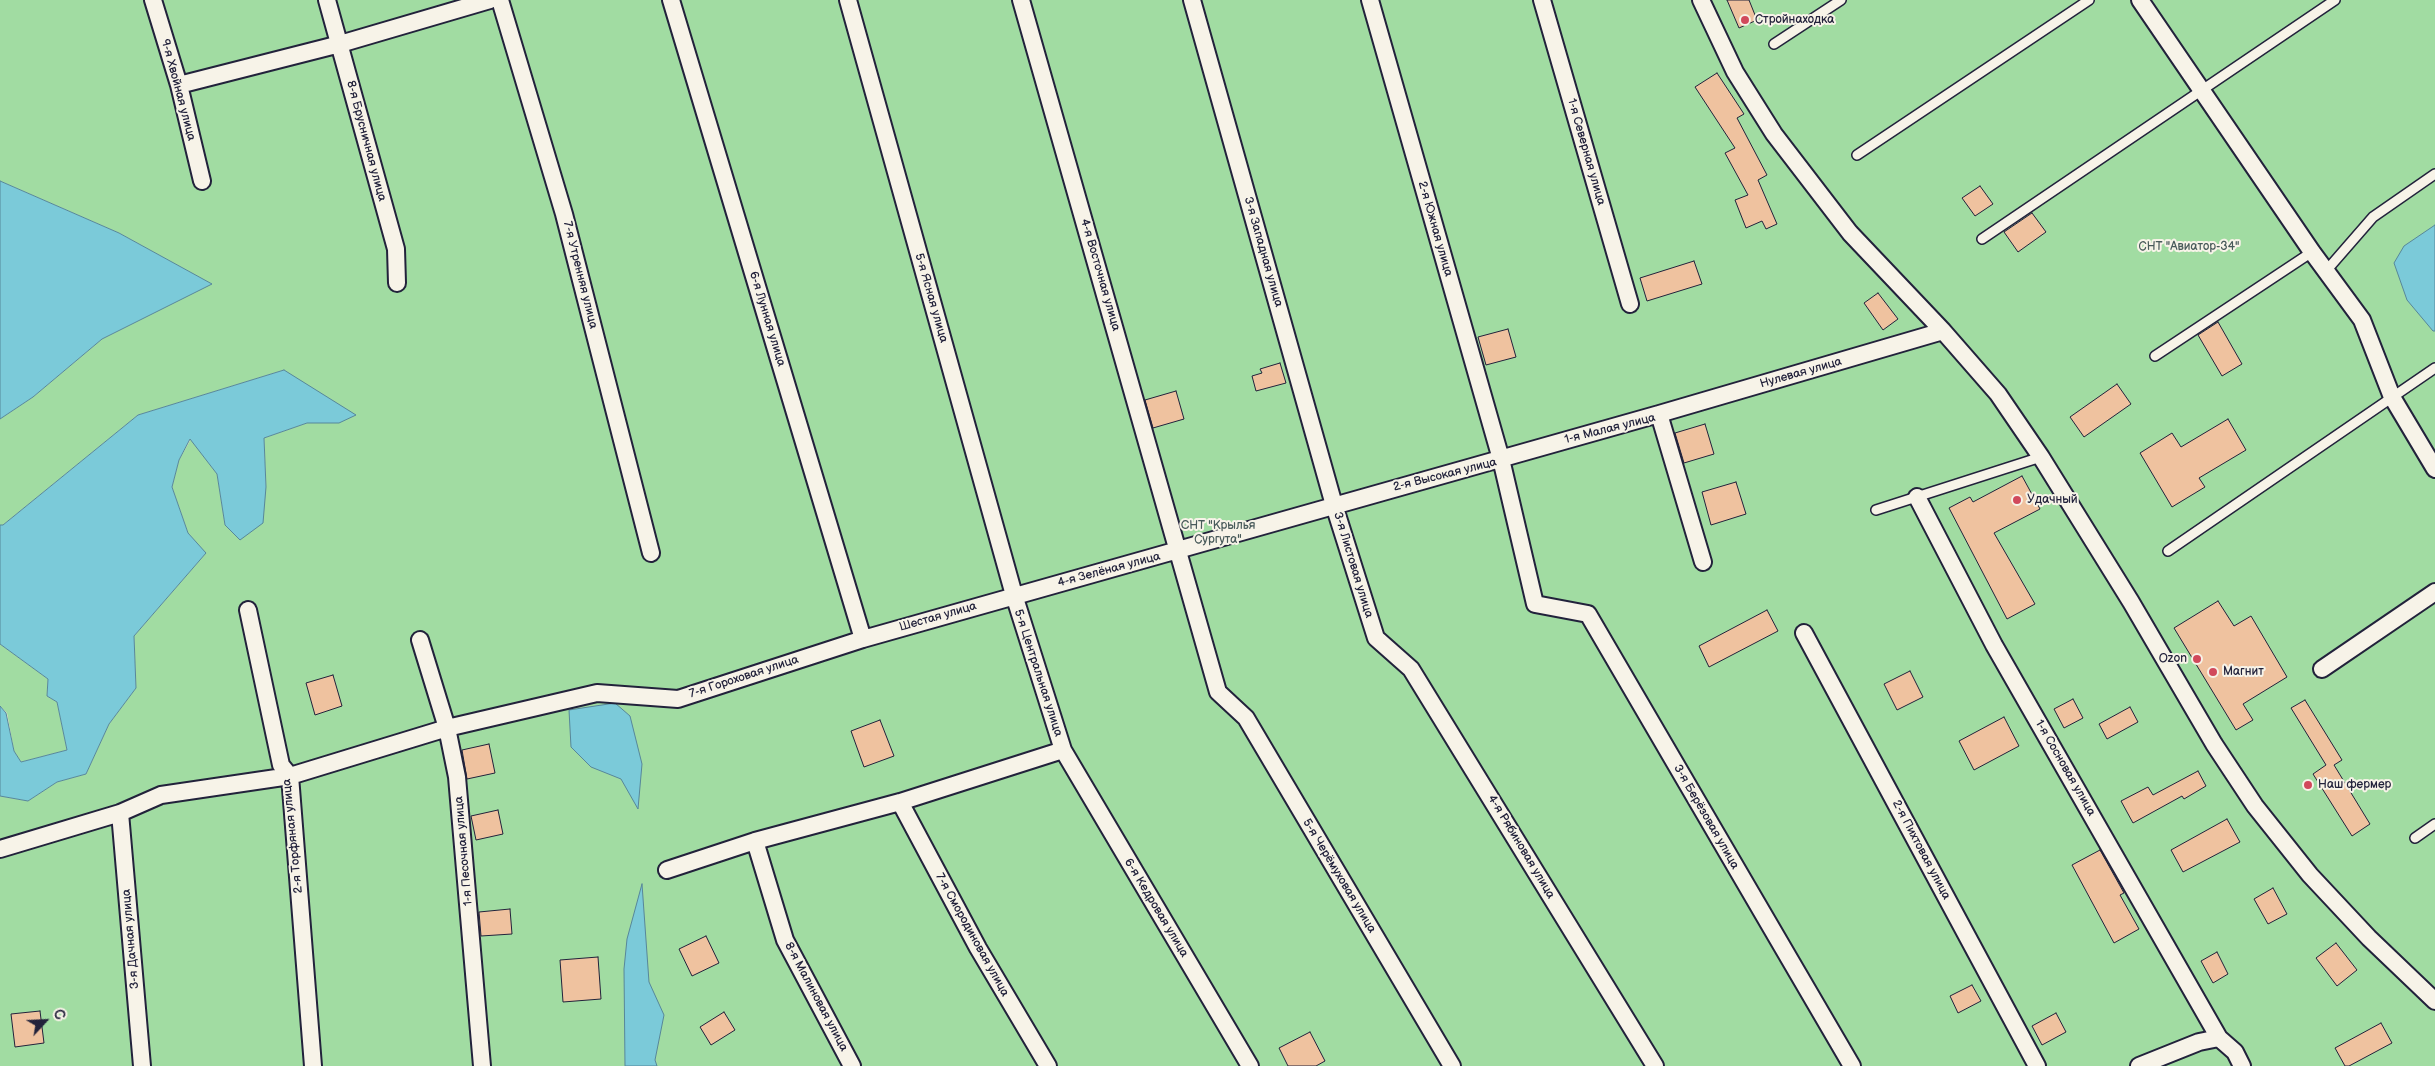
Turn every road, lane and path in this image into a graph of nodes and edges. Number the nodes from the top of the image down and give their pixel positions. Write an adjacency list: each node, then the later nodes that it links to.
1 (153, 0): 18 (street, 9-я Хвойная улица)
2 (327, 0): 16 (street, 8-я Брусничная улица)
3 (490, 0): 16 (street)
4 (500, 0): 41 (street, 7-я Утренняя улица)
5 (671, 0): 49 (street, 6-я Лунная улица)
6 (848, 0): 44 (street, 5-я Ясная улица)
7 (1021, 0): 39 (street, 4-я Восточная улица)
8 (1192, 0): 37 (street, 3-я Западная улица)
9 (1370, 0): 34 (street, 2-я Южная улица)
10 (1542, 0): 27 (street, 1-я Северная улица)
11 (1701, 0): 28 (street)
12 (1841, 0): 17 (lane)
13 (2089, 0): 20 (lane)
14 (2140, 0): 19 (street)
15 (2335, 0): 19 (lane)
16 (340, 44): 18 (street); 26 (street, 8-я Брусничная улица)
17 (1774, 44)
18 (178, 85): 22 (street, 9-я Хвойная улица)
19 (2201, 91): 23 (lane); 24 (street)
20 (1857, 155)
21 (2435, 174): 25 (lane)
22 (202, 181)
23 (1982, 239)
24 (2312, 252): 25 (street); 29 (lane)
25 (2326, 271): 31 (street)
26 (397, 283)
27 (1630, 304)
28 (1943, 331): 32 (street, Нулевая улица); 33 (street)
29 (2155, 356)
30 (2435, 368): 31 (lane)
31 (2392, 397): 35 (street); 40 (lane)
32 (1659, 414): 34 (street, 1-я Малая улица); 42 (street, 1-я Малая улица)
33 (2041, 457): 36 (lane); 62 (street)
34 (1501, 459): 37 (street, 2-я Высокая улица); 45 (street, 2-я Высокая улица)
35 (2435, 469)
36 (1917, 496): 38 (lane); 63 (street, 1-я Сосновая улица)
37 (1334, 504): 39 (street, 3-я Листовая улица); 48 (street, 3-я Листовая улица)
38 (1876, 510)
39 (1179, 551): 44 (street, 4-я Зелёная улица); 70 (street, 5-я Черёмуховая улица)
40 (2168, 551)
41 (651, 553)
42 (1703, 562)
43 (2435, 592): 51 (street)
44 (1014, 595): 49 (street, Шестая улица); 53 (street, 5-я Центральная улица)
45 (1535, 604): 72 (street, 3-я Берёзовая улица)
46 (248, 610): 54 (street, 2-я Торфяная улица)
47 (1804, 633): 73 (street, 2-я Пихтовая улица)
48 (1376, 638): 71 (street, 4-я Рябиновая улица)
49 (863, 639): 52 (street, 7-я Гороховая улица)
50 (420, 640): 52 (street, 1-я Песочная улица)
51 (2322, 669)
52 (447, 728): 54 (street, 7-я Гороховая улица); 66 (street, 1-я Песочная улица)
53 (1062, 750): 55 (street); 69 (street, 6-я Кедровая улица)
54 (290, 776): 56 (street, 7-я Гороховая улица); 65 (street, 2-я Торфяная улица)
55 (900, 802): 59 (street); 68 (street, 7-я Смородиновая улица)
56 (120, 813): 60 (street, 7-я Гороховая улица); 64 (street, 3-я Дачная улица)
57 (2435, 824): 58 (lane)
58 (2415, 838)
59 (754, 841): 61 (street); 67 (street, 8-я Малиновая улица)
60 (0, 849)
61 (667, 870)
62 (2435, 1001)
63 (2219, 1038): 74 (street); 75 (street, 1-я Сосновая улица)
64 (142, 1066)
65 (313, 1066)
66 (482, 1066)
67 (852, 1066)
68 (1048, 1066)
69 (1250, 1066)
70 (1452, 1066)
71 (1655, 1066)
72 (1852, 1066)
73 (2037, 1066)
74 (2139, 1066)
75 (2242, 1066)

